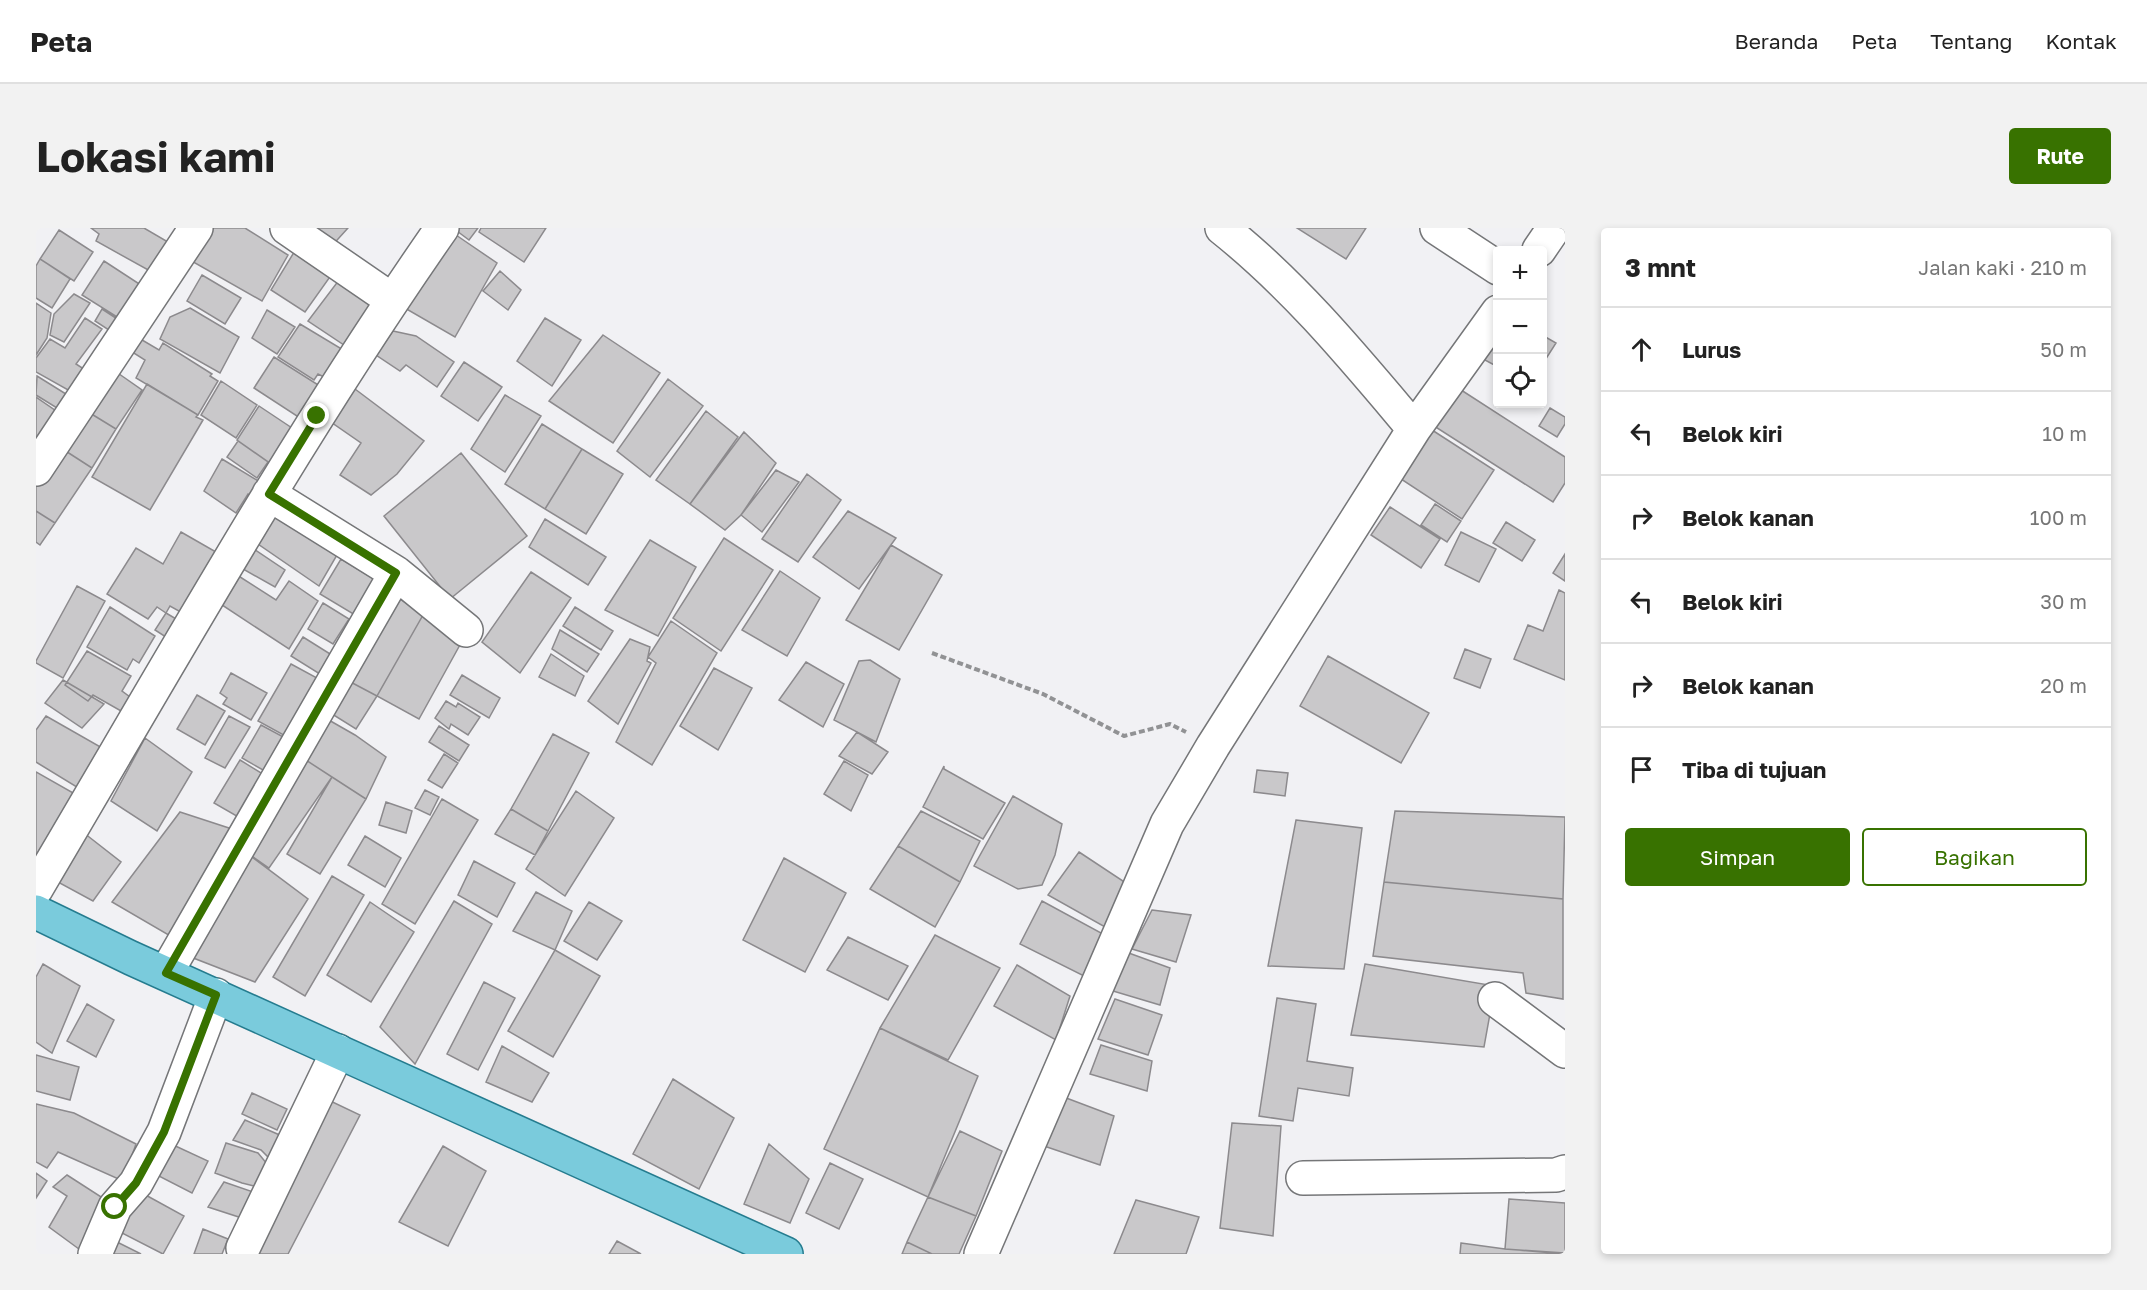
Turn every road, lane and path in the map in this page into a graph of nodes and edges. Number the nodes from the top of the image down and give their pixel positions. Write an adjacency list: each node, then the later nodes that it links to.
1 (196, 228): 12 (street)
2 (286, 228): 9 (street)
3 (442, 228): 9 (street)
4 (1222, 228): 11 (street)
5 (1437, 228): 8 (street)
6 (1554, 228): 7 (street)
7 (1542, 246)
8 (1493, 265)
9 (392, 300): 13 (street)
10 (1493, 318): 11 (street)
11 (1414, 429): 17 (street)
12 (36, 470)
13 (269, 494): 14 (street); 18 (street)
14 (396, 573): 15 (street); 20 (street)
15 (466, 630)
16 (932, 653): 17 (path)
17 (1214, 746): 30 (street)
18 (36, 889)
19 (36, 912): 20 (main road)
20 (166, 973): 21 (main road)
21 (216, 995): 23 (main road); 28 (street)
22 (1495, 999): 24 (street)
23 (338, 1051): 27 (street); 29 (main road)
24 (1565, 1051)
25 (1565, 1172): 26 (street)
26 (1303, 1178)
27 (243, 1248)
28 (94, 1254)
29 (786, 1254)
30 (981, 1254)

